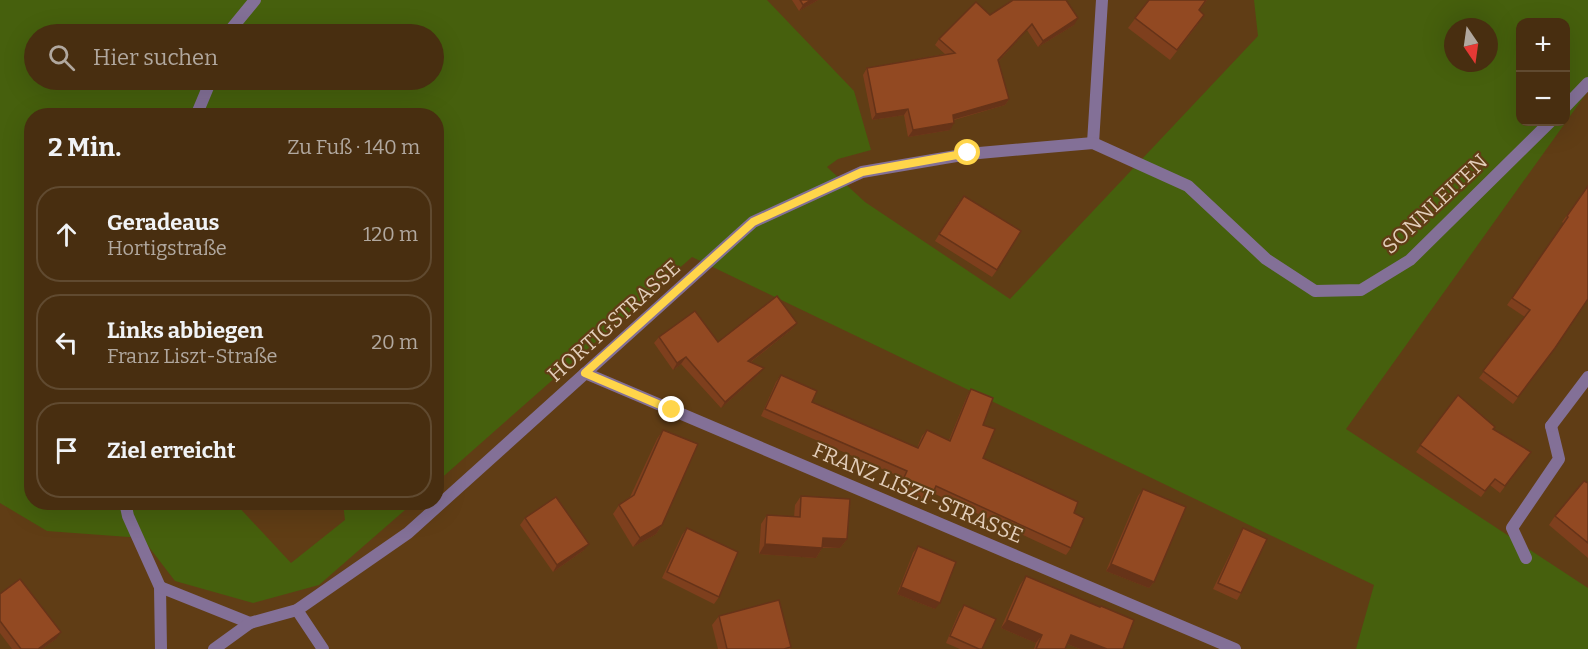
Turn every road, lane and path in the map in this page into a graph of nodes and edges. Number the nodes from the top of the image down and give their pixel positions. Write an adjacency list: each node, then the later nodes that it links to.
1 (255, 0): 3 (street)
2 (1102, 0): 9 (street)
3 (235, 24)
4 (1588, 84): 6 (street)
5 (207, 90): 7 (street)
6 (1570, 102)
7 (199, 108)
8 (1546, 126): 9 (street, SONNLEITEN)
9 (1093, 143): 10 (street, HORTIGSTRASSE)
10 (585, 373): 12 (street, HORTIGSTRASSE); 22 (street, FRANZ LISZT-STRASSE)
11 (1588, 377): 15 (street)
12 (444, 500)
13 (127, 510): 16 (street)
14 (433, 510): 17 (street, HORTIGSTRASSE)
15 (1526, 558)
16 (160, 587): 18 (street); 19 (street)
17 (297, 610): 18 (street, HORTIGSTRASSE); 21 (street)
18 (250, 623): 20 (street, HORTIGSTRASSE)
19 (161, 649)
20 (214, 649)
21 (323, 649)
22 (1235, 649)

